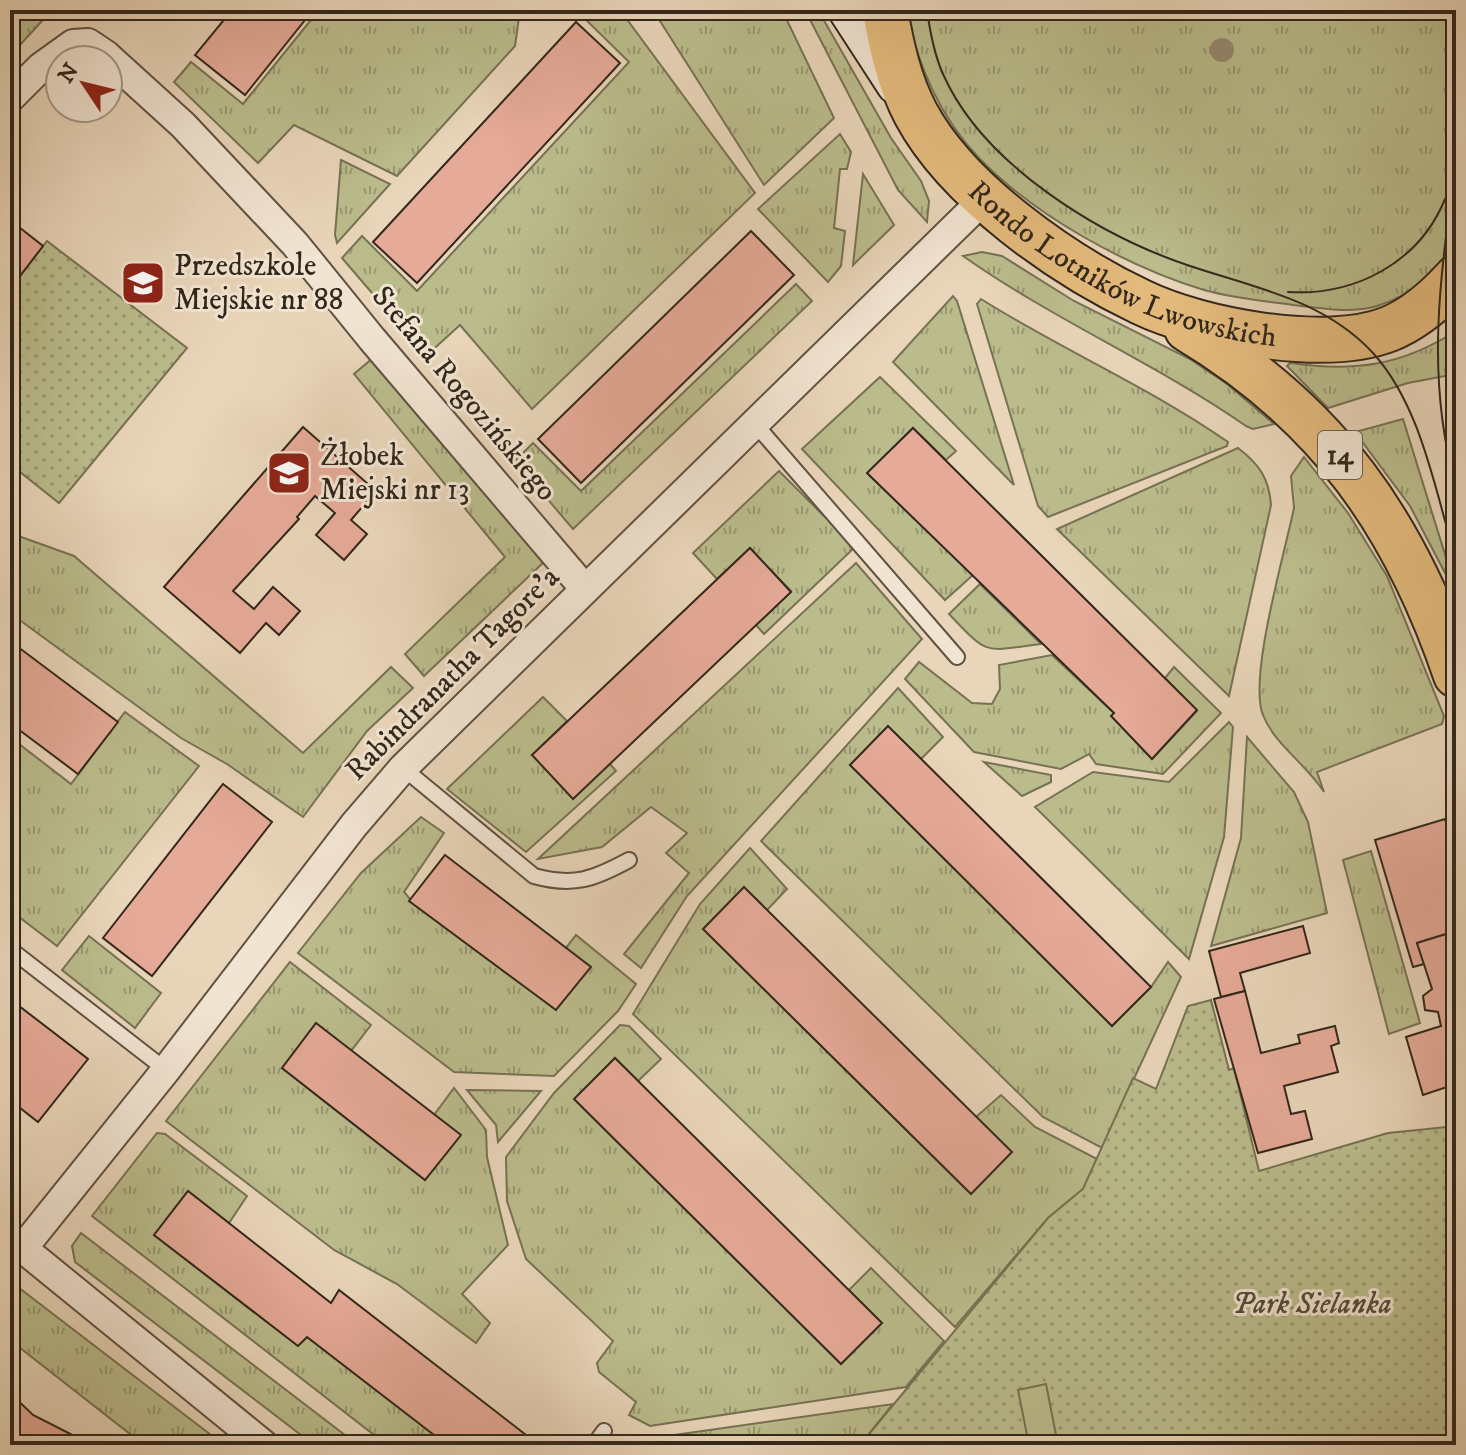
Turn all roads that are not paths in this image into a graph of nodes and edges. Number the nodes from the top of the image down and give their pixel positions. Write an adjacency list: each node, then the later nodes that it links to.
1 (849, 10): 4 (main road)
2 (885, 10): 4 (main road, Rondo Lotników Lwowskich / 14)
3 (10, 98): 9 (street, Stefana Rogozińskiego)
4 (916, 114): 5 (main road, Rondo Lotników Lwowskich / 14)
5 (986, 197): 7 (main road, Rondo Lotników Lwowskich / 14); 8 (street, Rabindranatha Tagore'a)
6 (1456, 278): 7 (main road, Rondo Lotników Lwowskich)
7 (1144, 303): 11 (main road, 14)
8 (756, 425): 9 (street, Rabindranatha Tagore'a); 10 (lane)
9 (585, 589): 12 (street, Rabindranatha Tagore'a)
10 (957, 657)
11 (1456, 675)
12 (403, 768): 13 (lane); 15 (street, Rabindranatha Tagore'a)
13 (629, 860)
14 (10, 949): 15 (lane)
15 (166, 1070): 16 (street, Rabindranatha Tagore'a)
16 (17, 1243): 18 (street)
17 (604, 1431): 19 (lane)
18 (264, 1445)
19 (594, 1445)

